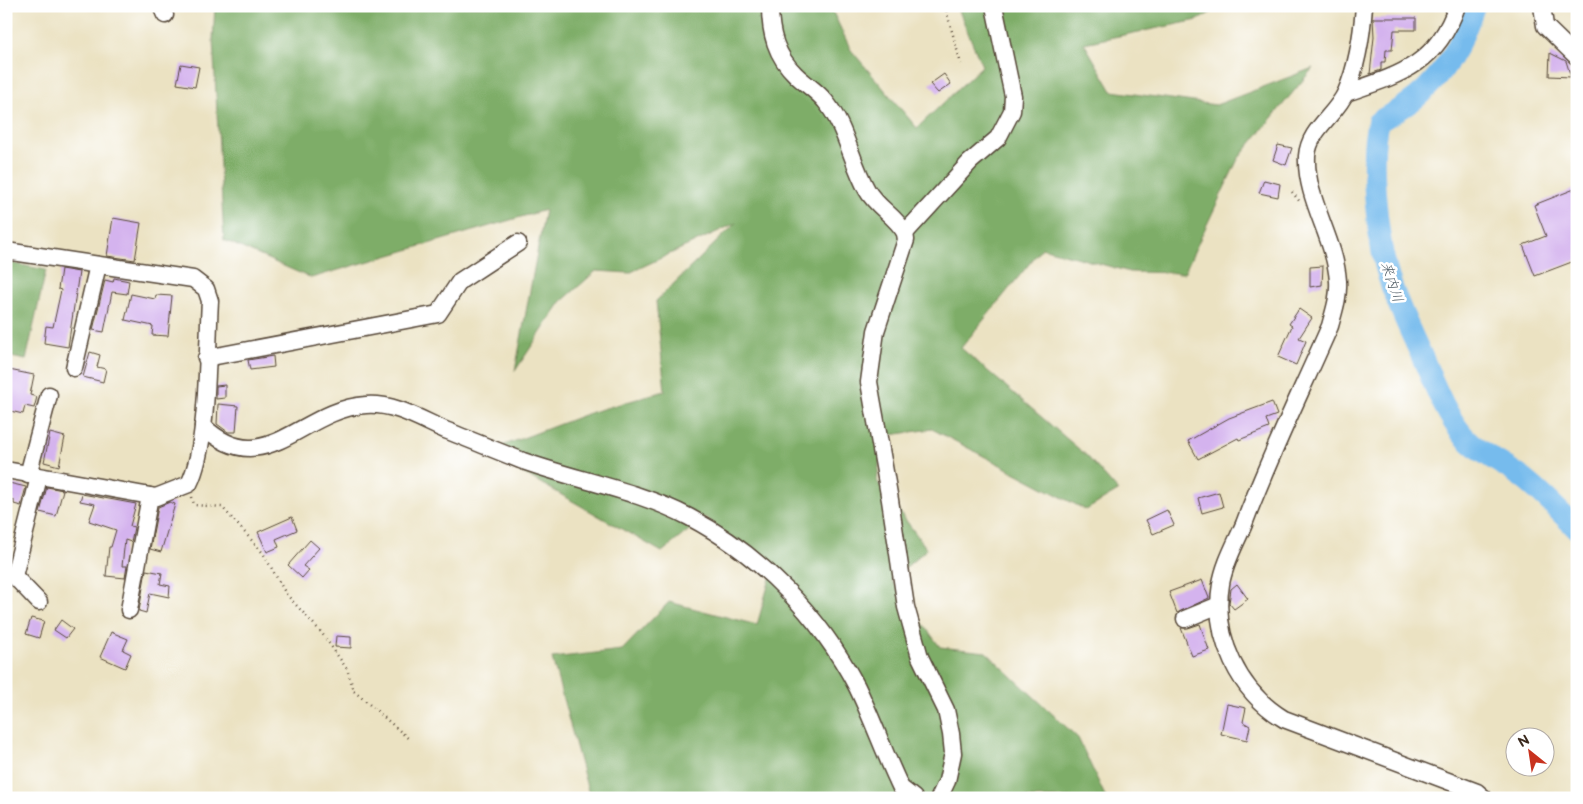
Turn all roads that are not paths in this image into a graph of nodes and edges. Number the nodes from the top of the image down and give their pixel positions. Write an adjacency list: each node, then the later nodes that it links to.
1 (770, 6): 8 (street)
2 (994, 6): 8 (street)
3 (1364, 6): 7 (street)
4 (1457, 6): 7 (street)
5 (1542, 6): 6 (street)
6 (1577, 56)
7 (1346, 93): 21 (street)
8 (905, 233): 25 (street)
9 (518, 243): 12 (street)
10 (6, 251): 11 (street)
11 (98, 265): 12 (street); 13 (street)
12 (206, 358): 15 (street)
13 (74, 368)
14 (49, 395): 17 (street)
15 (203, 426): 18 (street); 24 (street)
16 (6, 470): 17 (street)
17 (34, 476): 18 (street); 19 (street)
18 (150, 496): 22 (street)
19 (10, 575): 20 (street)
20 (39, 602)
21 (1219, 605): 23 (street); 26 (street)
22 (129, 610)
23 (1186, 619)
24 (914, 798)
25 (939, 798)
26 (1484, 798)

